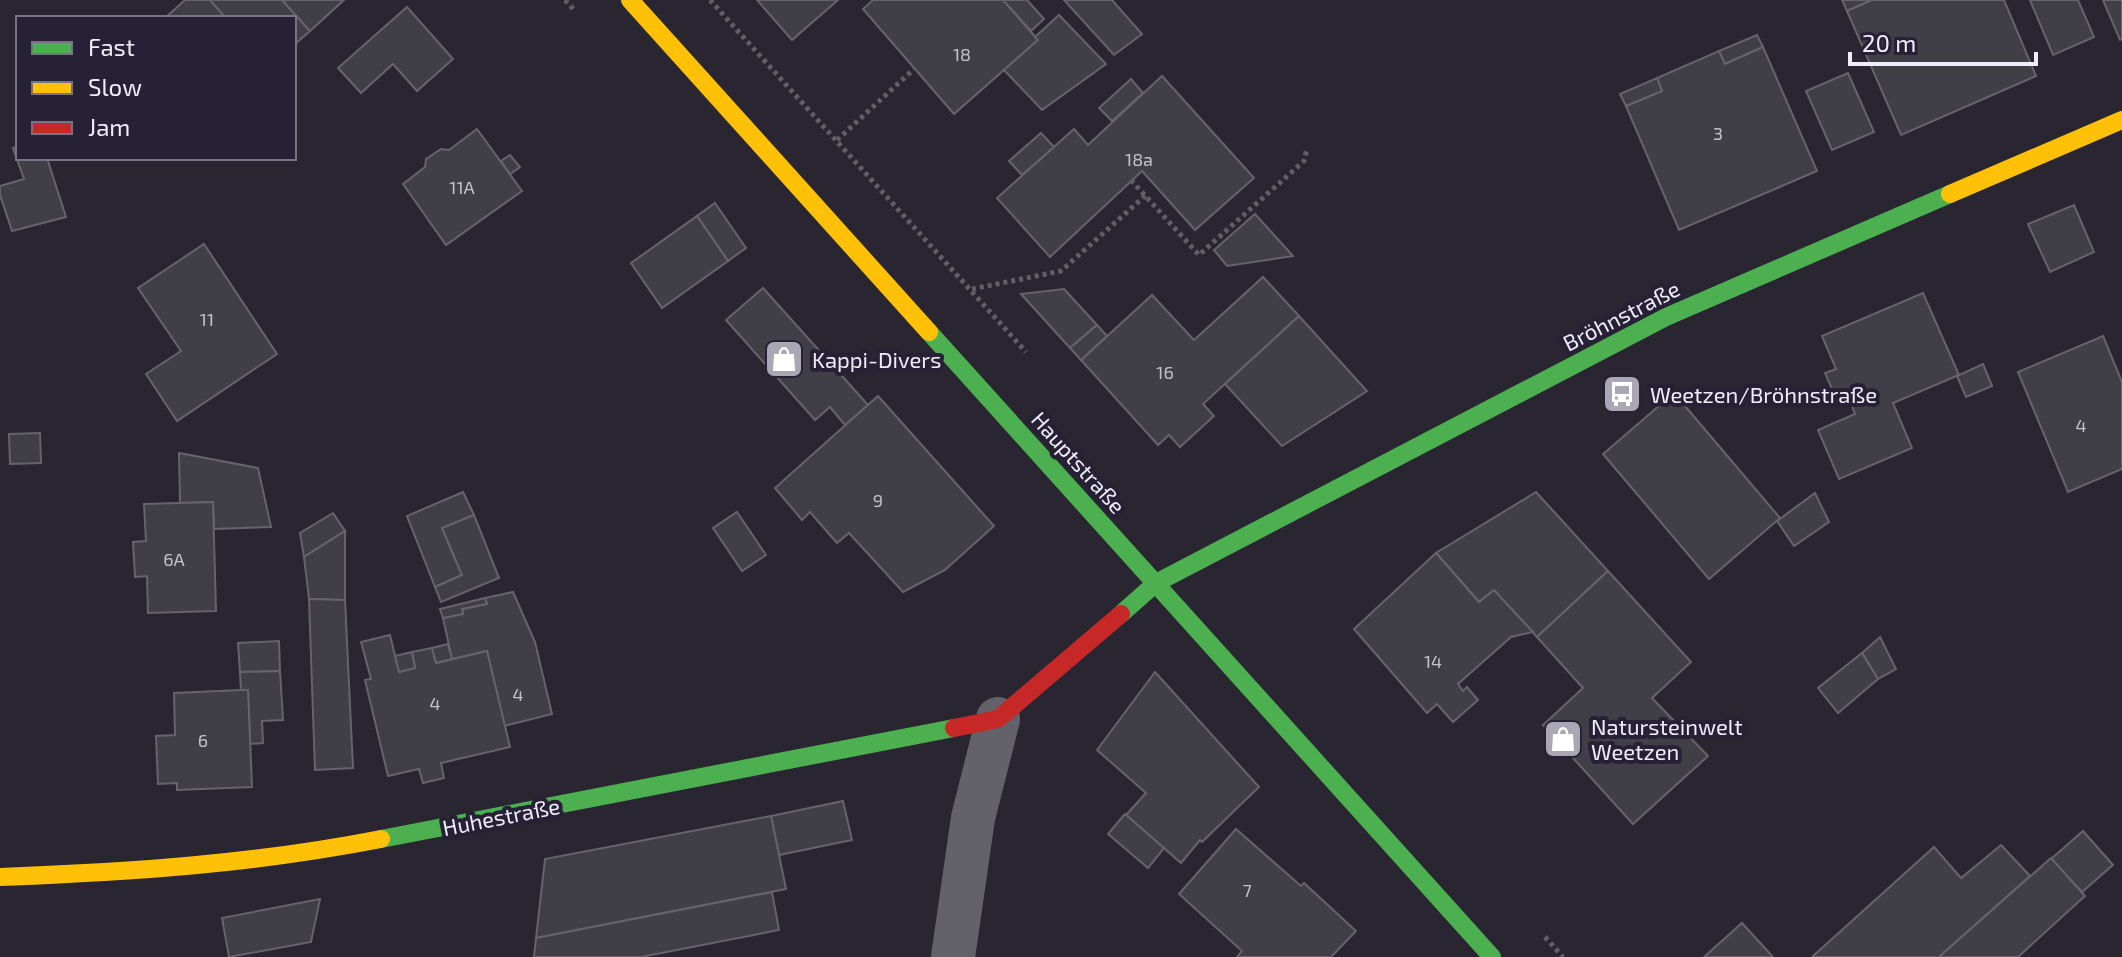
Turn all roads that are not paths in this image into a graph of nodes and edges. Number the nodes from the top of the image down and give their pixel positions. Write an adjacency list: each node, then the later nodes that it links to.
1 (630, 0): 3 (street, Hauptstraße)
2 (2122, 120): 3 (street, Bröhnstraße)
3 (1156, 583): 4 (street, Huhestraße); 7 (street, Hauptstraße)
4 (998, 719): 5 (street, Huhestraße); 6 (street)
5 (0, 877)
6 (953, 957)
7 (1492, 957)

